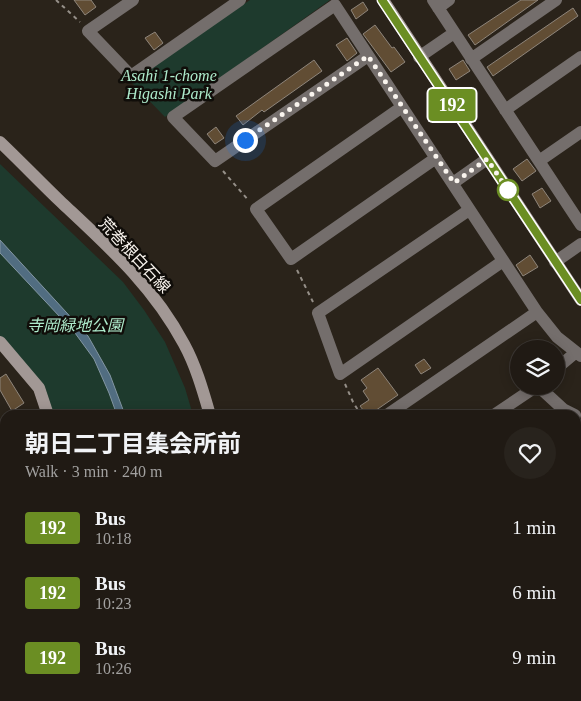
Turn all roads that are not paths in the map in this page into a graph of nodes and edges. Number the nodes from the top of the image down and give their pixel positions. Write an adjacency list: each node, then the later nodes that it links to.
1 (133, 0): 2 (street)
2 (240, 0)
3 (382, 0): 9 (street)
4 (449, 0): 6 (street)
5 (556, 0): 11 (street)
6 (435, 4): 7 (street)
7 (454, 34): 9 (street); 11 (street)
8 (368, 56): 8 (street); 12 (street)
9 (420, 57): 17 (street)
10 (581, 57): 13 (street)
11 (471, 58): 13 (street)
12 (402, 107): 16 (street); 16 (street)
13 (505, 110): 18 (street)
14 (581, 132): 18 (street)
15 (0, 142): 34 (street, 荒巻根白石線)
16 (436, 158): 19 (street)
17 (487, 159): 19 (street); 25 (street)
18 (539, 161): 20 (street)
19 (454, 183): 21 (street)
20 (577, 209): 22 (street)
21 (469, 210): 24 (street); 24 (street)
22 (581, 225)
23 (581, 244): 25 (street)
24 (503, 261): 27 (street)
25 (555, 262): 26 (street)
26 (581, 300)
27 (537, 312): 29 (street); 35 (street)
28 (0, 342): 33 (street)
29 (578, 354): 30 (street)
30 (565, 363)
31 (524, 395): 36 (street)
32 (548, 395): 37 (street)
33 (46, 410)
34 (208, 410)
35 (394, 410)
36 (502, 410)
37 (565, 410)

